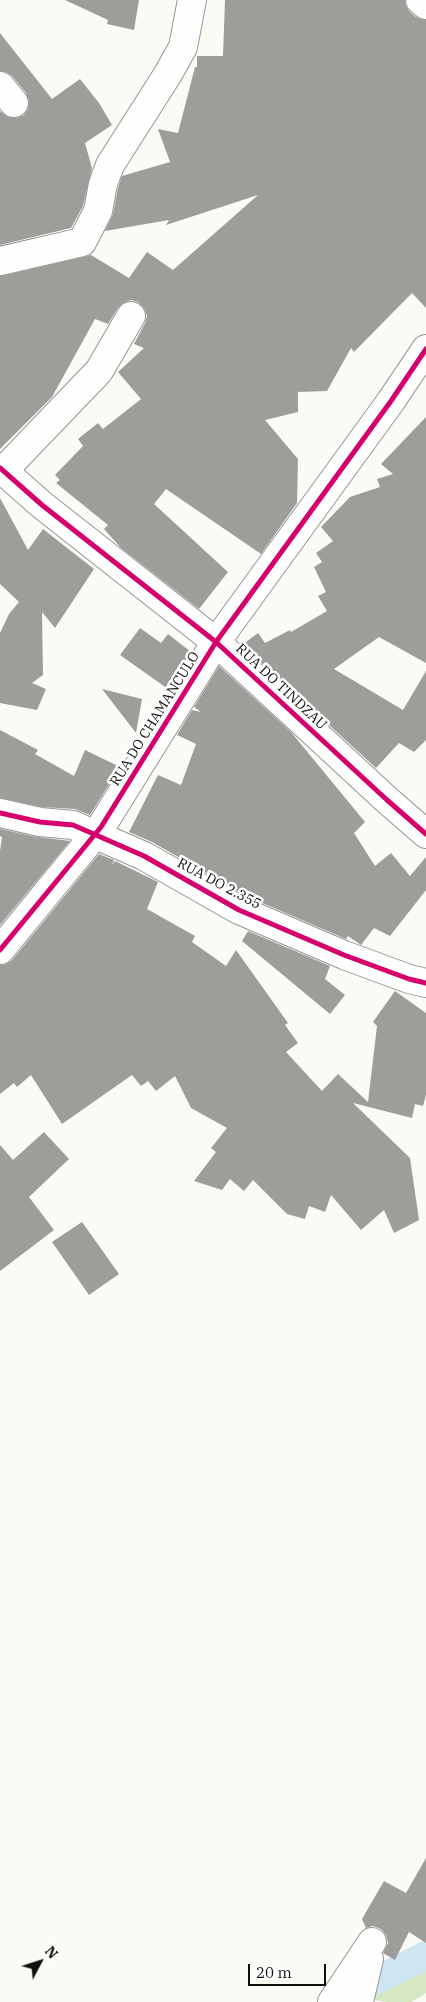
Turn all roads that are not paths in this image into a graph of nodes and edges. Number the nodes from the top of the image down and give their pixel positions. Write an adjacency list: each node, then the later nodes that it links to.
1 (192, 0): 4 (street)
2 (420, 0): 3 (street)
3 (426, 5)
4 (0, 262)
5 (131, 316): 7 (street)
6 (426, 349): 8 (street, RUA DO CHAMANCULO)
7 (2, 470): 8 (street, RUA DO TINDZAU)
8 (216, 642): 10 (street, RUA DO CHAMANCULO); 11 (street, RUA DO TINDZAU)
9 (0, 813): 10 (street, RUA DO 2.355)
10 (95, 834): 12 (street, RUA DO CHAMANCULO); 13 (street, RUA DO 2.355)
11 (426, 834)
12 (0, 950)
13 (426, 983)
14 (332, 2002): 15 (street)
15 (359, 2002)

